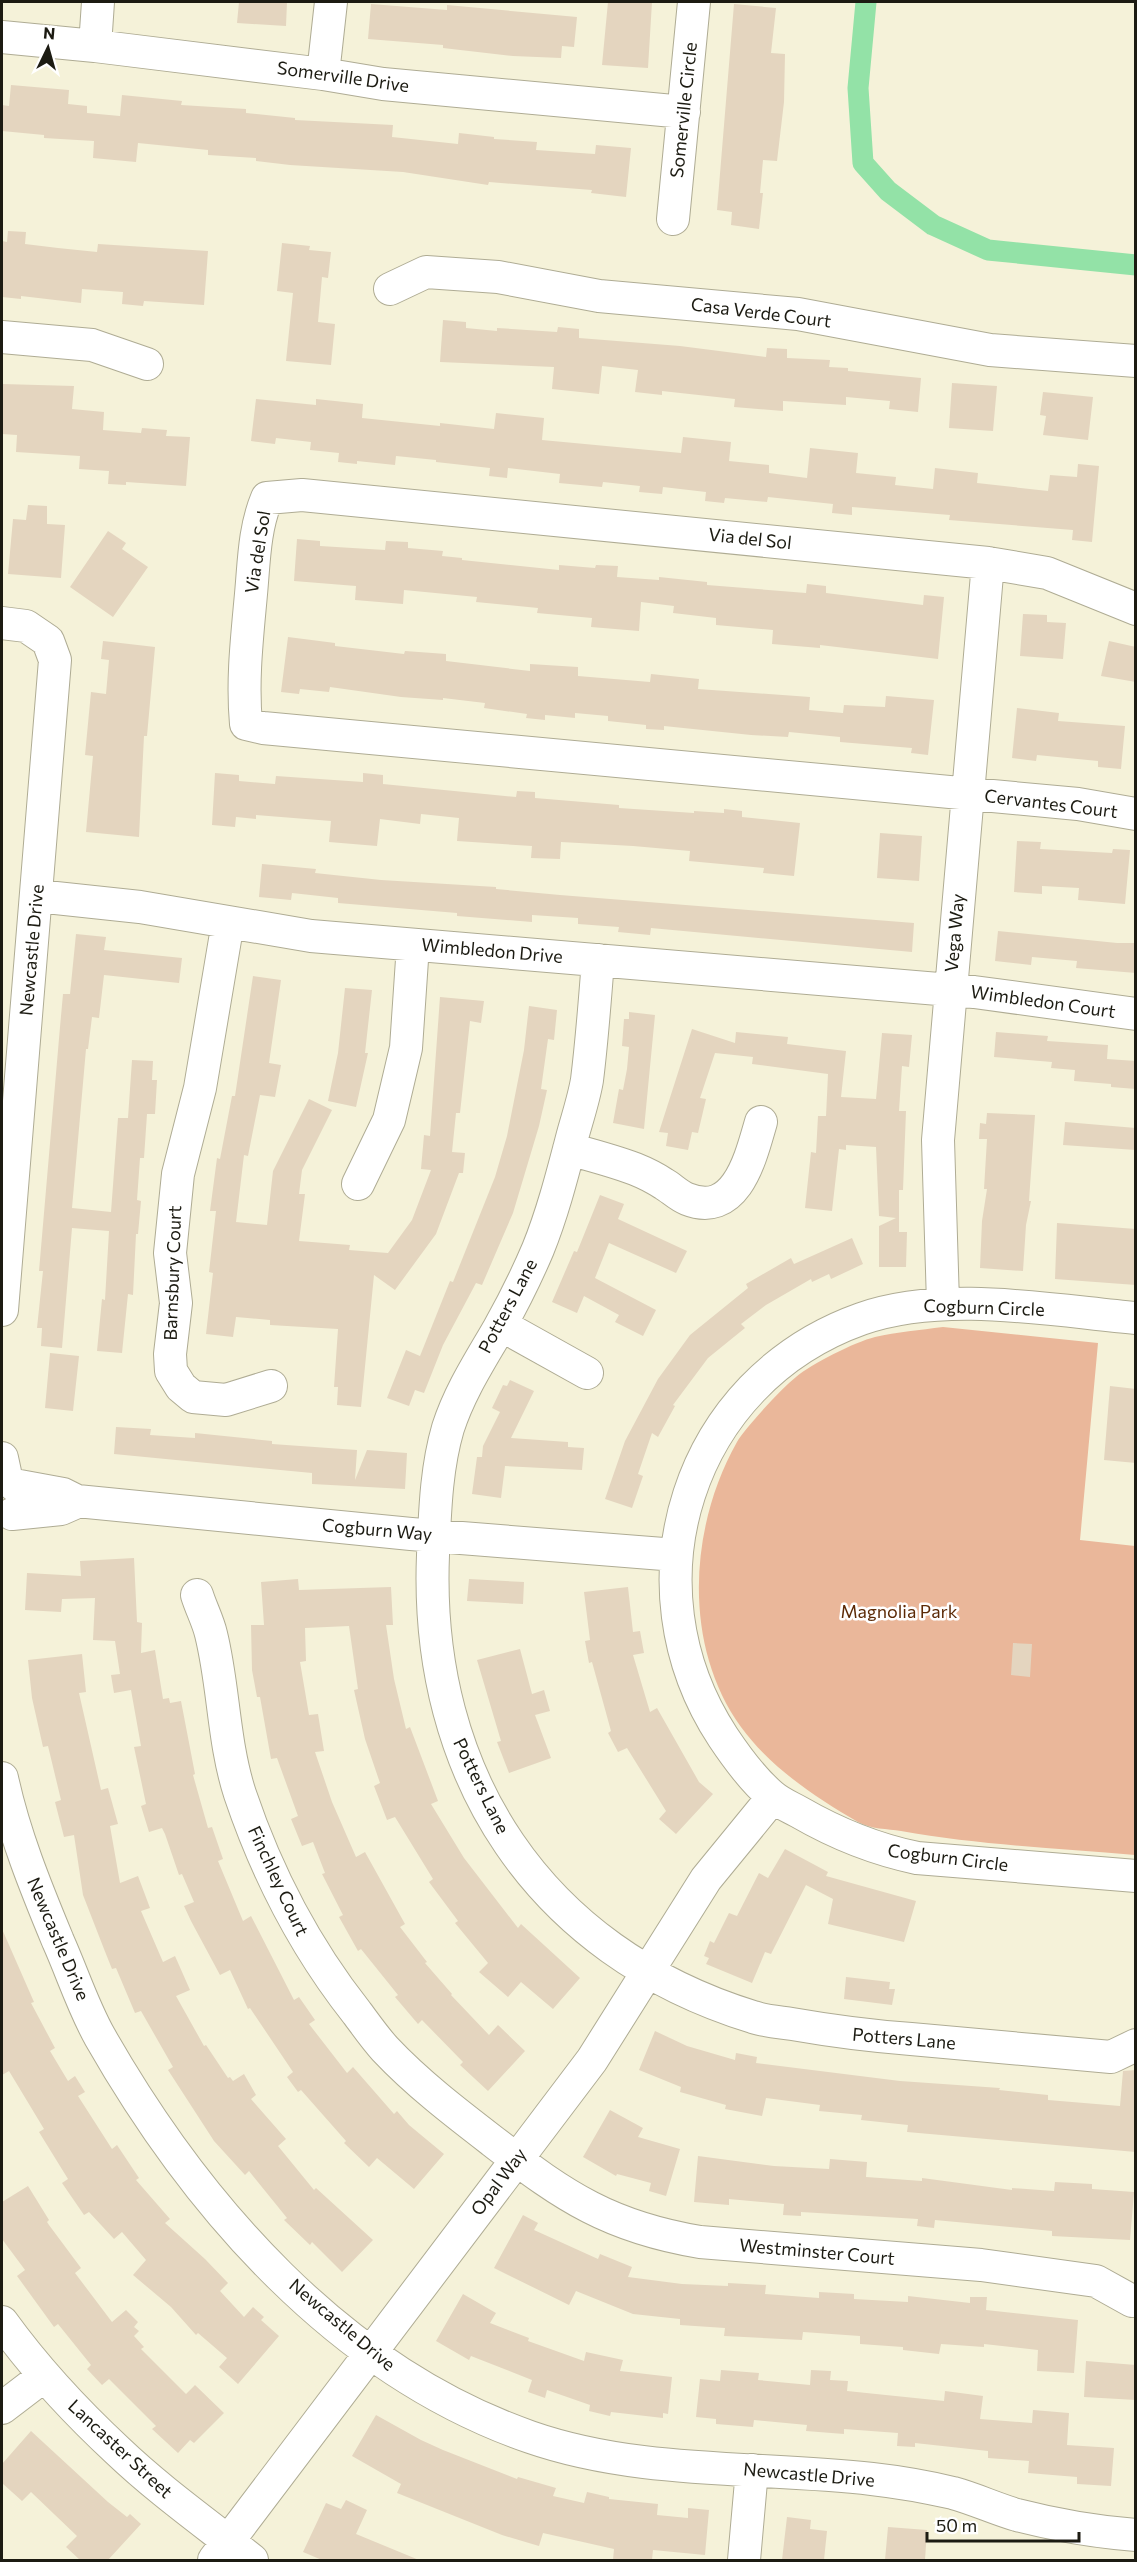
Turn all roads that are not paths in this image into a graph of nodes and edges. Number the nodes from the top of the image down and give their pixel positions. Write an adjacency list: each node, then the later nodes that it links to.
1 (99, 2): 5 (street)
2 (331, 2): 6 (street)
3 (694, 2): 7 (street, Somerville Circle)
4 (2, 38): 5 (street, Somerville Drive)
5 (94, 46): 6 (street, Somerville Drive)
6 (323, 74): 7 (street, Somerville Drive)
7 (684, 112): 8 (street, Somerville Circle)
8 (673, 219)
9 (390, 288): 11 (street, Casa Verde Court)
10 (2, 337): 12 (street)
11 (1136, 361)
12 (147, 364)
13 (988, 563): 14 (street, Via del Sol); 16 (street, Vega Way); 16 (street, Via del Sol)
14 (1136, 609)
15 (2, 623): 18 (street, Newcastle Drive)
16 (967, 794): 17 (street, Cervantes Court); 22 (street, Vega Way)
17 (1136, 814)
18 (37, 896): 19 (street, Wimbledon Drive); 28 (street, Newcastle Drive)
19 (228, 922): 20 (street, Wimbledon Drive); 32 (street, Barnsbury Court)
20 (413, 945): 21 (street, Wimbledon Drive); 26 (street)
21 (598, 960): 22 (street, Wimbledon Drive); 25 (street, Potters Lane)
22 (950, 990): 23 (street, Wimbledon Court); 27 (street, Vega Way)
23 (1136, 1014)
24 (760, 1122): 25 (street)
25 (569, 1149): 30 (street, Potters Lane)
26 (358, 1184)
27 (943, 1303): 29 (street, Cogburn Circle); 35 (street, Cogburn Circle)
28 (2, 1310)
29 (1136, 1318)
30 (501, 1324): 31 (street); 34 (street, Potters Lane)
31 (587, 1373)
32 (271, 1386)
33 (5, 1497): 34 (street, Cogburn Way)
34 (434, 1535): 35 (street, Cogburn Way); 40 (street, Potters Lane)
35 (676, 1555): 38 (street, Cogburn Circle)
36 (197, 1596): 42 (street, Finchley Court)
37 (2, 1778): 45 (street, Newcastle Drive)
38 (773, 1797): 39 (street, Cogburn Circle); 40 (street, Opal Way)
39 (1136, 1876)
40 (648, 1972): 41 (street, Potters Lane); 42 (street, Opal Way)
41 (1136, 2045)
42 (516, 2159): 43 (street, Westminster Court); 45 (street, Opal Way)
43 (1132, 2301)
44 (2, 2322): 46 (street, Lancaster Street)
45 (370, 2353): 48 (street, Newcastle Drive); 50 (street, Opal Way)
46 (44, 2376): 47 (street); 50 (street, Lancaster Street)
47 (2, 2408)
48 (752, 2470): 49 (street, Newcastle Drive); 51 (street)
49 (1136, 2535)
50 (232, 2554)
51 (744, 2560)

